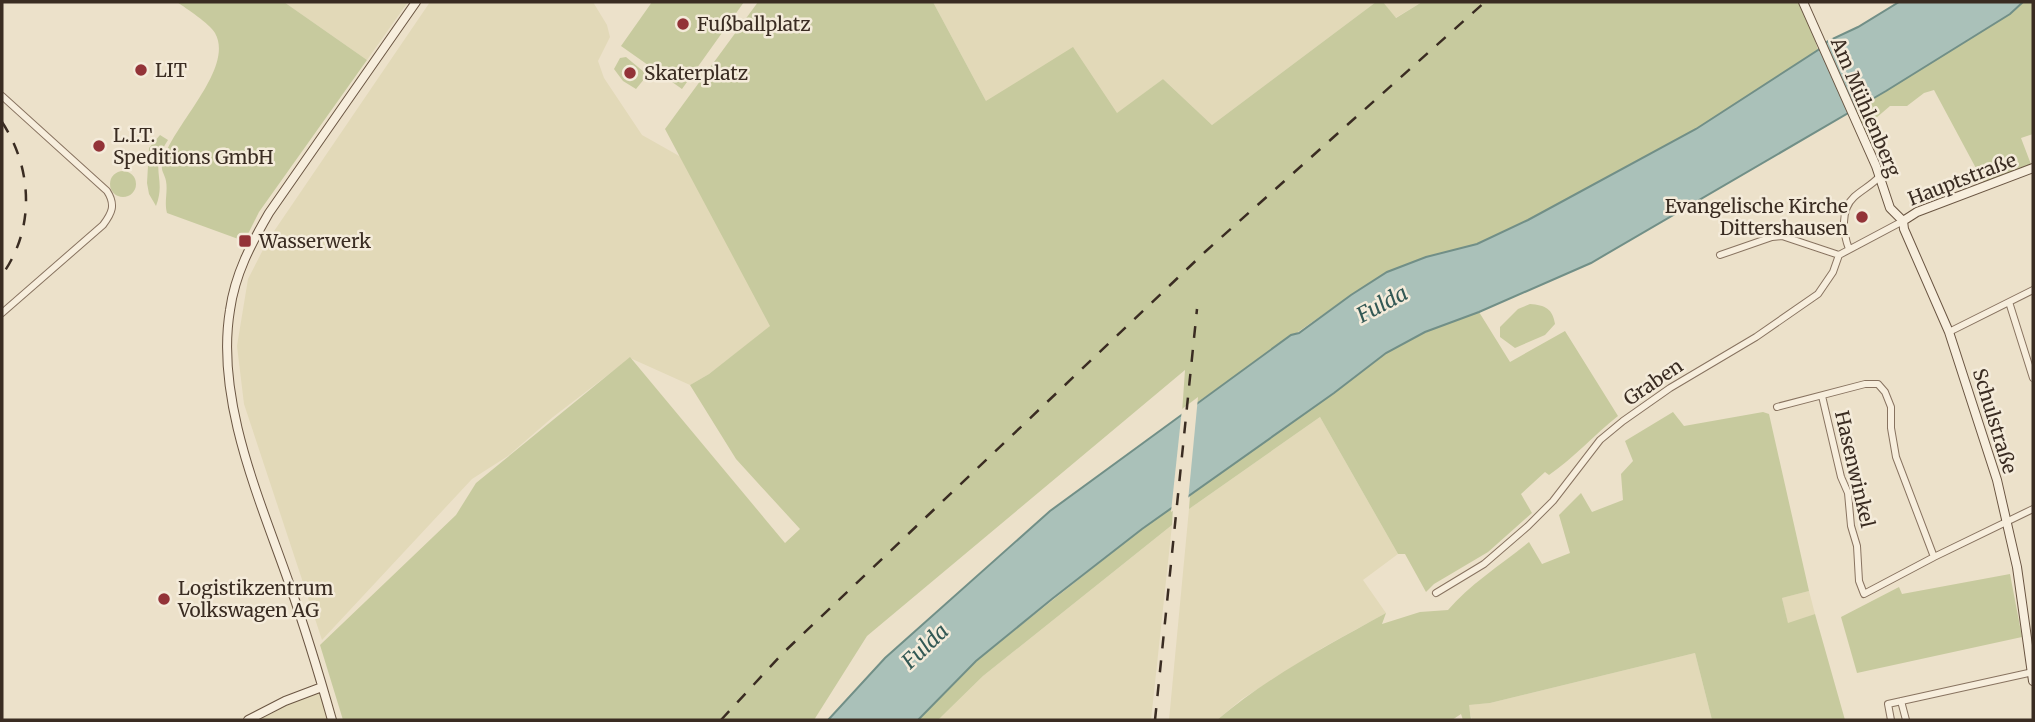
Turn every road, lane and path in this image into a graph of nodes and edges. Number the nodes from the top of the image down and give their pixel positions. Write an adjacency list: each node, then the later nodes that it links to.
1 (416, 2): 22 (street)
2 (1803, 2): 5 (street, Am Mühlenberg)
3 (2, 96): 12 (street)
4 (2033, 168): 6 (street, Hauptstraße)
5 (1880, 176): 6 (street, Am Mühlenberg); 7 (street)
6 (1903, 221): 7 (street); 13 (street, Schulstraße)
7 (1849, 249): 9 (street)
8 (1720, 255): 9 (street)
9 (1839, 255): 20 (street, Graben)
10 (2033, 290): 11 (street)
11 (2009, 302): 13 (street); 14 (street)
12 (2, 313)
13 (1949, 332): 18 (street, Schulstraße)
14 (2033, 378)
15 (1822, 396): 16 (street, Hasenwinkel); 19 (street, Hasenwinkel); 19 (street, Hasenwinkel)
16 (1777, 407)
17 (2033, 509): 18 (street, Hasenwinkel)
18 (2008, 520): 19 (street, Hasenwinkel); 21 (street, Schulstraße)
19 (1934, 557)
20 (1436, 593)
21 (2033, 675): 23 (street)
22 (322, 687): 24 (street); 25 (street)
23 (1901, 701): 26 (street); 27 (street)
24 (248, 720)
25 (332, 720)
26 (1891, 720)
27 (1906, 720)

